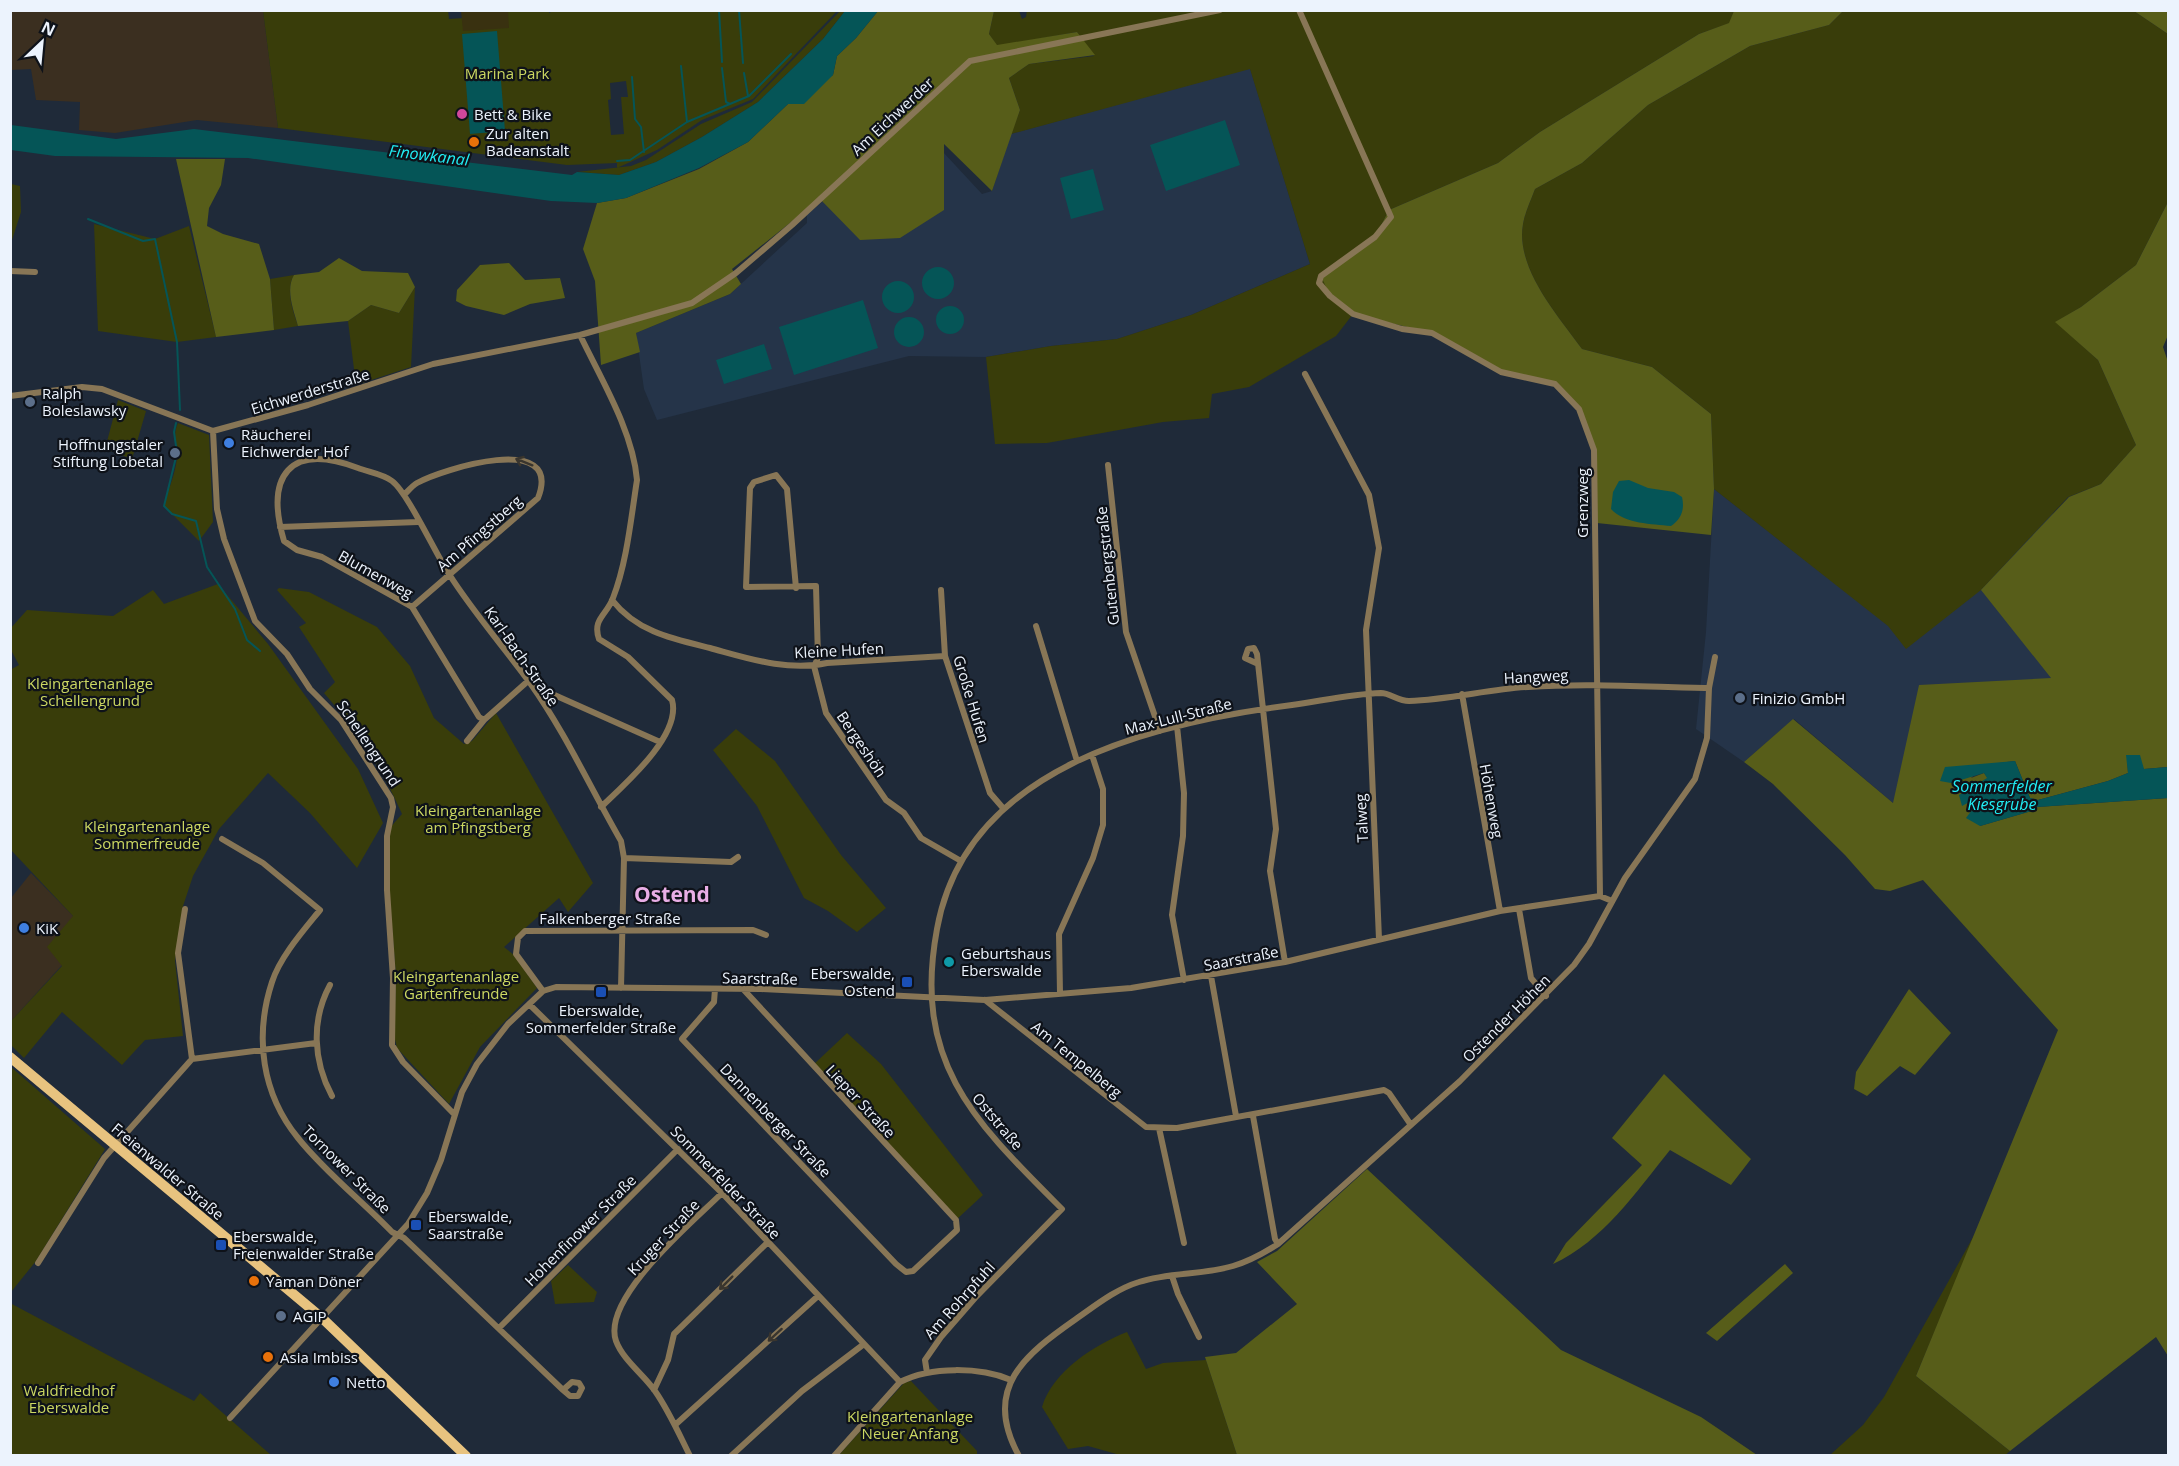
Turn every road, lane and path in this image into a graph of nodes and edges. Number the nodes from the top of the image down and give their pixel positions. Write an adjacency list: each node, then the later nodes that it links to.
1 (1220, 10): 5 (street, Am Eichwerder)
2 (1299, 10): 25 (street, Grenzweg)
3 (10, 271): 4 (street)
4 (35, 272)
5 (619, 324): 6 (street, Eichwerderstraße)
6 (580, 335): 9 (street, Eichwerderstraße); 17 (street)
7 (1305, 374): 28 (street, Talweg)
8 (10, 396): 9 (street)
9 (213, 431): 69 (street, Schellengrund)
10 (1108, 465): 32 (street, Gutenbergstraße)
11 (404, 495): 12 (street, Karl-Bach-Straße); 13 (street, Karl-Bach-Straße); 14 (street, Am Pfingstberg, one-way to 11)
12 (418, 522): 13 (street); 14 (street, Karl-Bach-Straße)
13 (280, 527): 18 (street, Blumenweg)
14 (449, 575): 18 (street, Am Pfingstberg); 24 (street, Karl-Bach-Straße)
15 (796, 588): 15 (street, Bergeshöh); 23 (street, Bergeshöh)
16 (941, 590): 20 (street, Große Hufen)
17 (612, 600): 23 (street, Kleine Hufen); 34 (street)
18 (412, 607): 30 (street, Blumenweg)
19 (1036, 626): 36 (street)
20 (945, 656): 23 (street, Kleine Hufen); 38 (street, Große Hufen)
21 (1716, 657): 26 (street, Ostender Höhen)
22 (1256, 663): 29 (street)
23 (814, 666): 42 (street, Bergeshöh)
24 (529, 683): 30 (street); 34 (street); 37 (street, Karl-Bach-Straße)
25 (1597, 685): 26 (street, Hangweg); 27 (street, Hangweg); 43 (street, Grenzweg)
26 (1708, 688): 44 (street, Ostender Höhen)
27 (1462, 694): 28 (street, Hangweg); 47 (street, Höhenweg)
28 (1368, 695): 29 (street, Max-Lull-Straße); 50 (street, Talweg)
29 (1262, 709): 31 (street, Max-Lull-Straße); 51 (street)
30 (484, 720): 33 (street)
31 (1177, 726): 32 (street, Max-Lull-Straße); 53 (street)
32 (1160, 731): 35 (street, Max-Lull-Straße)
33 (466, 741)
34 (660, 742): 37 (street)
35 (1092, 755): 36 (street, Max-Lull-Straße); 59 (street)
36 (1077, 761): 38 (street, Max-Lull-Straße)
37 (601, 807): 41 (street, Karl-Bach-Straße)
38 (1003, 808): 42 (street, Max-Lull-Straße)
39 (222, 839): 65 (street, Tornower Straße)
40 (738, 857): 41 (street)
41 (624, 858): 48 (street, Karl-Bach-Straße)
42 (961, 861): 61 (street, Max-Lull-Straße)
43 (1600, 896): 44 (street); 46 (street, Saarstraße)
44 (1612, 901): 60 (street, Ostender Höhen)
45 (185, 909): 67 (street)
46 (1519, 909): 47 (street, Saarstraße); 60 (street)
47 (1500, 911): 50 (street, Saarstraße)
48 (621, 930): 49 (street, Falkenberger Straße); 55 (street, Karl-Bach-Straße); 58 (street, Falkenberger Straße)
49 (766, 935)
50 (1379, 939): 51 (street, Saarstraße)
51 (1286, 962): 52 (street, Saarstraße)
52 (1211, 976): 53 (street, Saarstraße); 70 (street)
53 (1184, 980): 59 (street, Saarstraße)
54 (330, 985): 64 (street)
55 (621, 988): 56 (street, Saarstraße); 58 (street, Saarstraße)
56 (715, 989): 57 (street, Saarstraße); 78 (street, Dannenberger Straße)
57 (743, 989): 61 (street, Saarstraße); 78 (street, Lieper Straße)
58 (543, 992): 63 (street)
59 (1060, 994): 62 (street, Saarstraße)
60 (1546, 996): 72 (street, Ostender Höhen)
61 (932, 999): 62 (street, Saarstraße); 77 (street, Oststraße)
62 (985, 1000): 73 (street, Am Tempelberg)
63 (529, 1004): 69 (street); 75 (street, Sommerfelder Straße)
64 (316, 1044): 65 (street); 68 (street)
65 (262, 1050): 67 (street); 79 (street, Tornower Straße)
66 (10, 1057): 74 (main road, Freienwalder Straße)
67 (192, 1059): 74 (street)
68 (332, 1096)
69 (454, 1114): 79 (street)
70 (1236, 1116): 71 (street, Am Tempelberg); 73 (street, Am Tempelberg)
71 (1252, 1116): 72 (street, Am Tempelberg); 82 (street)
72 (1412, 1125): 82 (street, Ostender Höhen)
73 (1159, 1128): 81 (street)
74 (114, 1146): 83 (street); 86 (main road, Freienwalder Straße)
75 (678, 1149): 76 (street, Sommerfelder Straße); 87 (street, Hohenfinower Straße)
76 (722, 1193): 80 (street, Sommerfelder Straße); 94 (street, Kruger Straße)
77 (1062, 1209): 90 (street, Am Rohrpfuhl)
78 (957, 1230)
79 (398, 1235): 86 (street); 87 (street, Tornower Straße)
80 (768, 1242): 85 (street, Sommerfelder Straße); 94 (street, one-way to 94)
81 (1184, 1244)
82 (1278, 1244): 84 (street, Ostender Höhen)
83 (38, 1263)
84 (1172, 1276): 88 (street); 91 (street, Ostender Höhen)
85 (818, 1296): 89 (street, Sommerfelder Straße); 96 (street, one-way to 96)
86 (322, 1318): 95 (street); 97 (main road, Freienwalder Straße)
87 (499, 1328): 93 (street, Tornower Straße)
88 (1199, 1338)
89 (864, 1344): 92 (street, Sommerfelder Straße); 99 (street)
90 (927, 1373): 91 (street); 92 (street)
91 (1011, 1380): 101 (street, Ostender Höhen)
92 (900, 1382): 100 (street)
93 (563, 1390)
94 (654, 1390): 96 (street, Kruger Straße)
95 (230, 1418)
96 (675, 1425): 98 (street, Kruger Straße)
97 (465, 1455)
98 (690, 1455)
99 (730, 1455)
100 (834, 1455)
101 (1018, 1455)

